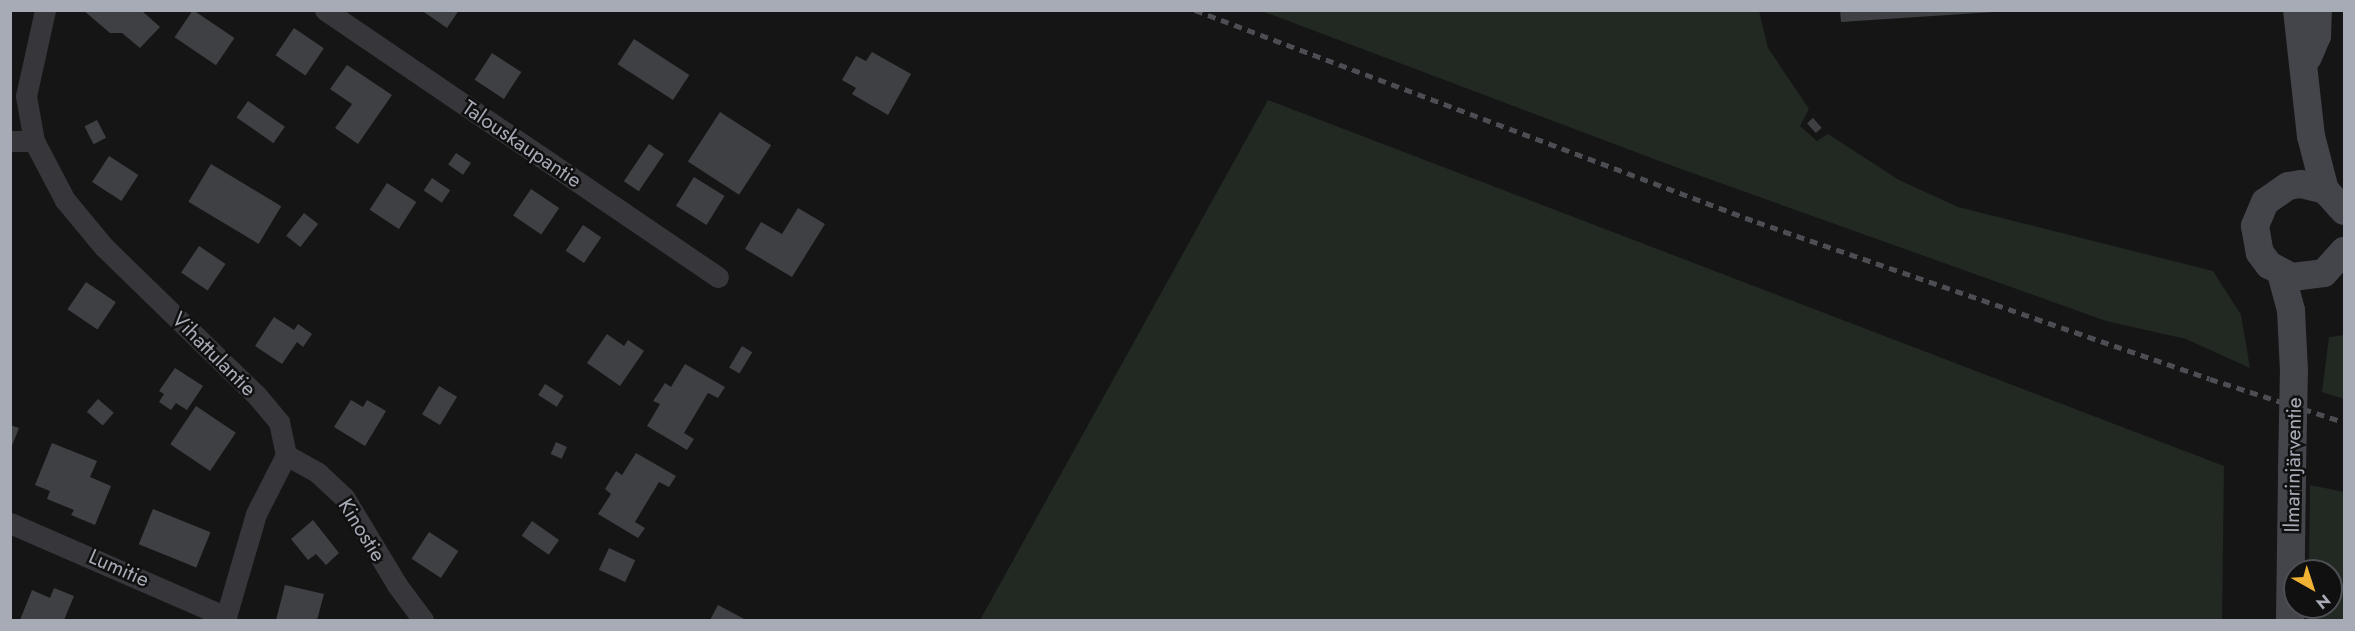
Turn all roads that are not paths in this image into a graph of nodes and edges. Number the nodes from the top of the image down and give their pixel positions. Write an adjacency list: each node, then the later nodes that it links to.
1 (45, 10): 8 (street, Vihattulantie)
2 (325, 10): 14 (street, Talouskaupantie)
3 (2297, 10): 5 (main road)
4 (2318, 10): 5 (main road)
5 (2306, 62): 6 (main road)
6 (2311, 136): 9 (main road); 10 (main road)
7 (10, 141): 8 (street)
8 (34, 141): 16 (street, Vihattulantie)
9 (2288, 186): 10 (main road); 13 (main road)
10 (2325, 190): 11 (main road)
11 (2344, 211)
12 (2336, 263): 13 (main road); 15 (main road)
13 (2281, 273): 15 (main road, Ilmarinjärventie)
14 (718, 277)
15 (2291, 310): 20 (main road, Ilmarinjärventie, bridge)
16 (286, 455): 18 (street); 19 (street, Kinostie)
17 (10, 523): 18 (street, Lumitie)
18 (225, 619)
19 (423, 621)
20 (2290, 621)

